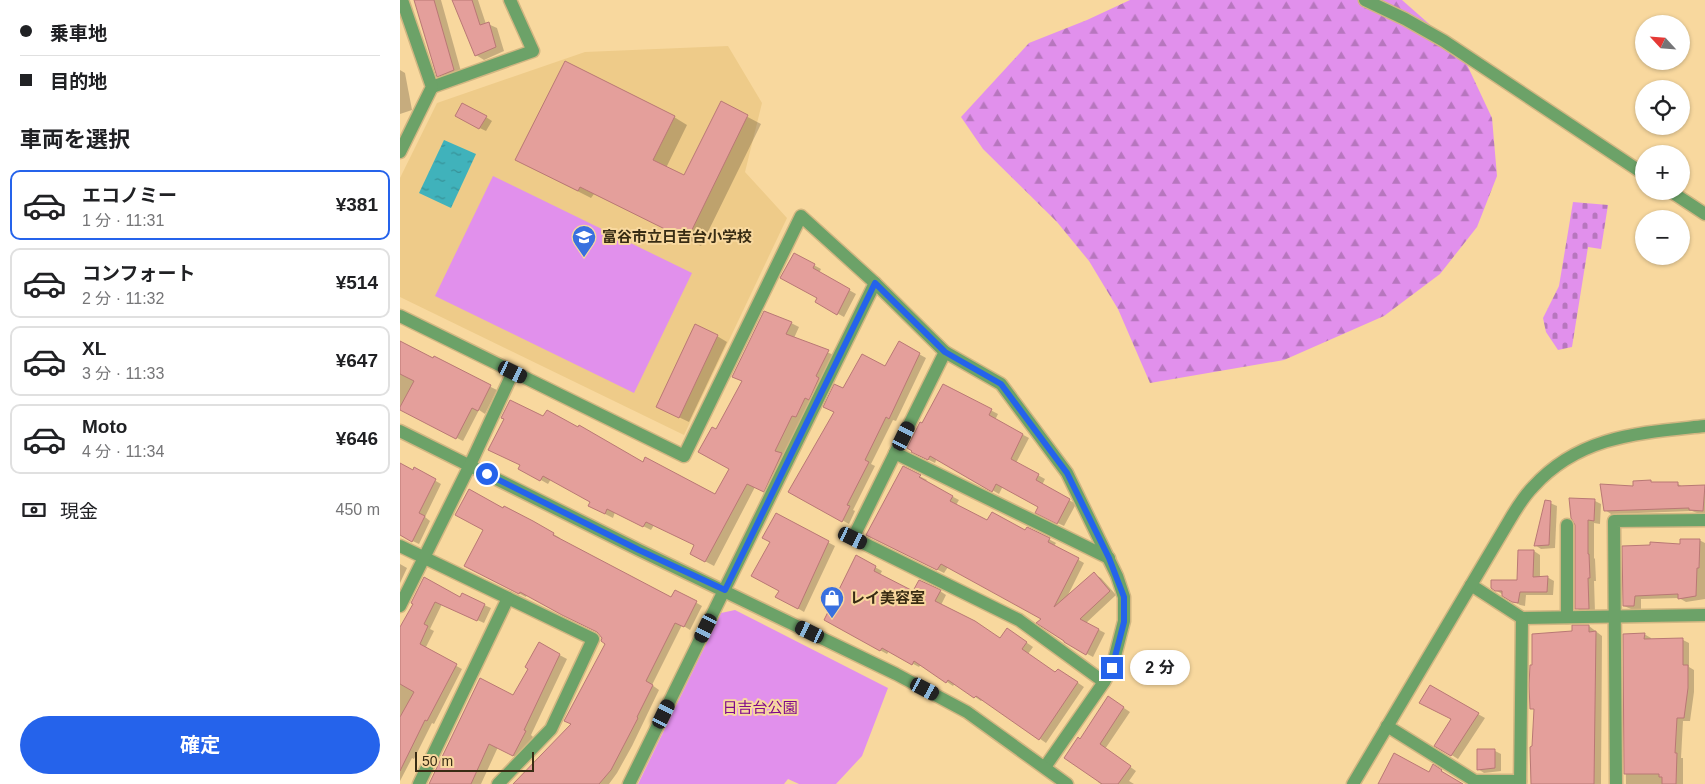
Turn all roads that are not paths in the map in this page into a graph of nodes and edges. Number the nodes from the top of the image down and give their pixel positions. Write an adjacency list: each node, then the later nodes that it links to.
1 (402, 0): 4 (street)
2 (510, 0): 4 (street)
3 (1365, 0): 6 (street)
4 (432, 87): 5 (street)
5 (400, 152)
6 (1635, 168)
7 (1684, 200): 8 (street)
8 (1705, 214)
9 (875, 283): 11 (street); 12 (street); 23 (street)
10 (400, 316): 12 (street)
11 (945, 352): 15 (street); 21 (street)
12 (513, 372): 16 (street)
13 (1705, 426): 22 (street)
14 (400, 431): 16 (street)
15 (895, 453): 21 (street); 30 (street)
16 (470, 465): 20 (street); 23 (street)
17 (1705, 520): 28 (street)
18 (1567, 525): 27 (street)
19 (400, 546): 20 (street)
20 (424, 558): 24 (street); 25 (street)
21 (1109, 558): 30 (street)
22 (1471, 585): 29 (street); 31 (street)
23 (725, 590): 32 (street); 37 (street)
24 (508, 598): 35 (street); 36 (street)
25 (400, 606)
26 (1705, 615): 28 (street)
27 (1567, 617): 28 (street); 29 (street)
28 (1616, 617): 40 (street)
29 (1522, 618): 34 (street)
30 (1104, 682): 32 (street)
31 (1387, 726): 33 (street); 39 (street)
32 (1045, 767): 38 (street)
33 (1474, 782): 34 (street)
34 (1520, 783)
35 (419, 784)
36 (498, 784)
37 (629, 784)
38 (1067, 784)
39 (1353, 784)
40 (1616, 784)

